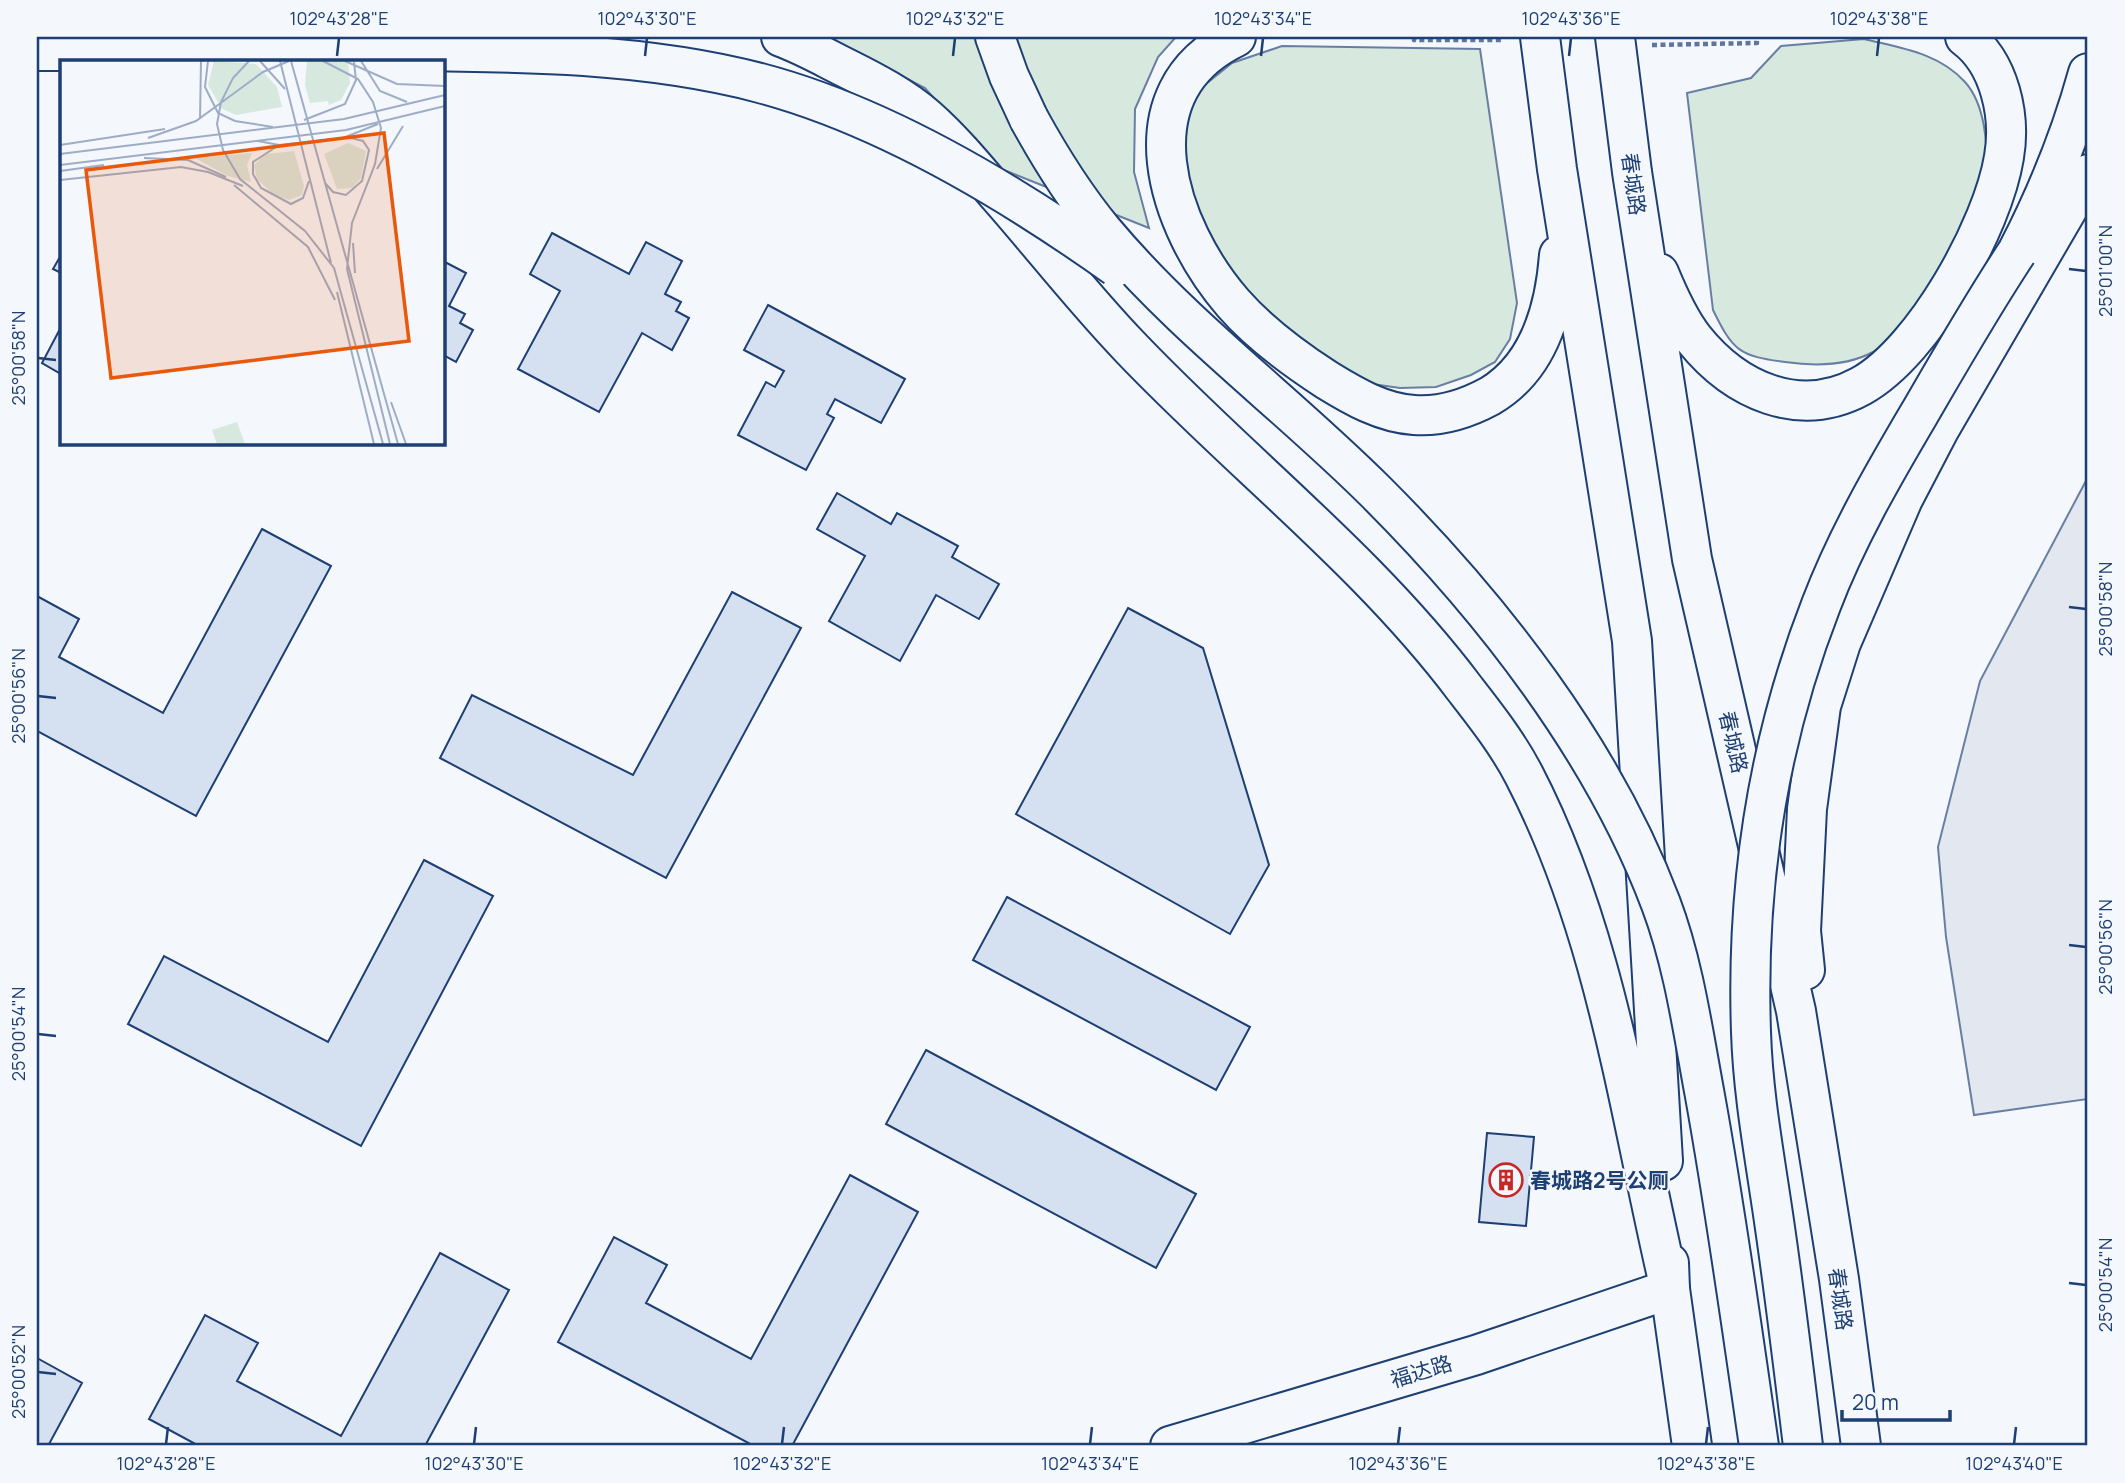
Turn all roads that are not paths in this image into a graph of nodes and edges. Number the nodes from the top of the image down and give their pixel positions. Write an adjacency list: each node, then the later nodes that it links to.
1 (781, 37): 14 (main road)
2 (995, 37): 12 (main road, bridge)
3 (1236, 37): 9 (main road)
4 (1540, 37): 9 (main road)
5 (1615, 37): 10 (main road, 春城路)
6 (1965, 37): 10 (main road)
7 (37, 51): 12 (main road, bridge)
8 (2088, 73): 18 (main road, bridge)
9 (1557, 169): 14 (main road)
10 (1632, 172): 13 (main road, 春城路)
11 (2088, 174): 13 (main road)
12 (1230, 358): 17 (main road, bridge)
13 (1835, 1258): 19 (main road, 春城路)
14 (1670, 1289): 15 (main road, 福达路); 16 (main road)
15 (1170, 1446)
16 (1692, 1446)
17 (1759, 1446)
18 (1803, 1446)
19 (1861, 1446)

